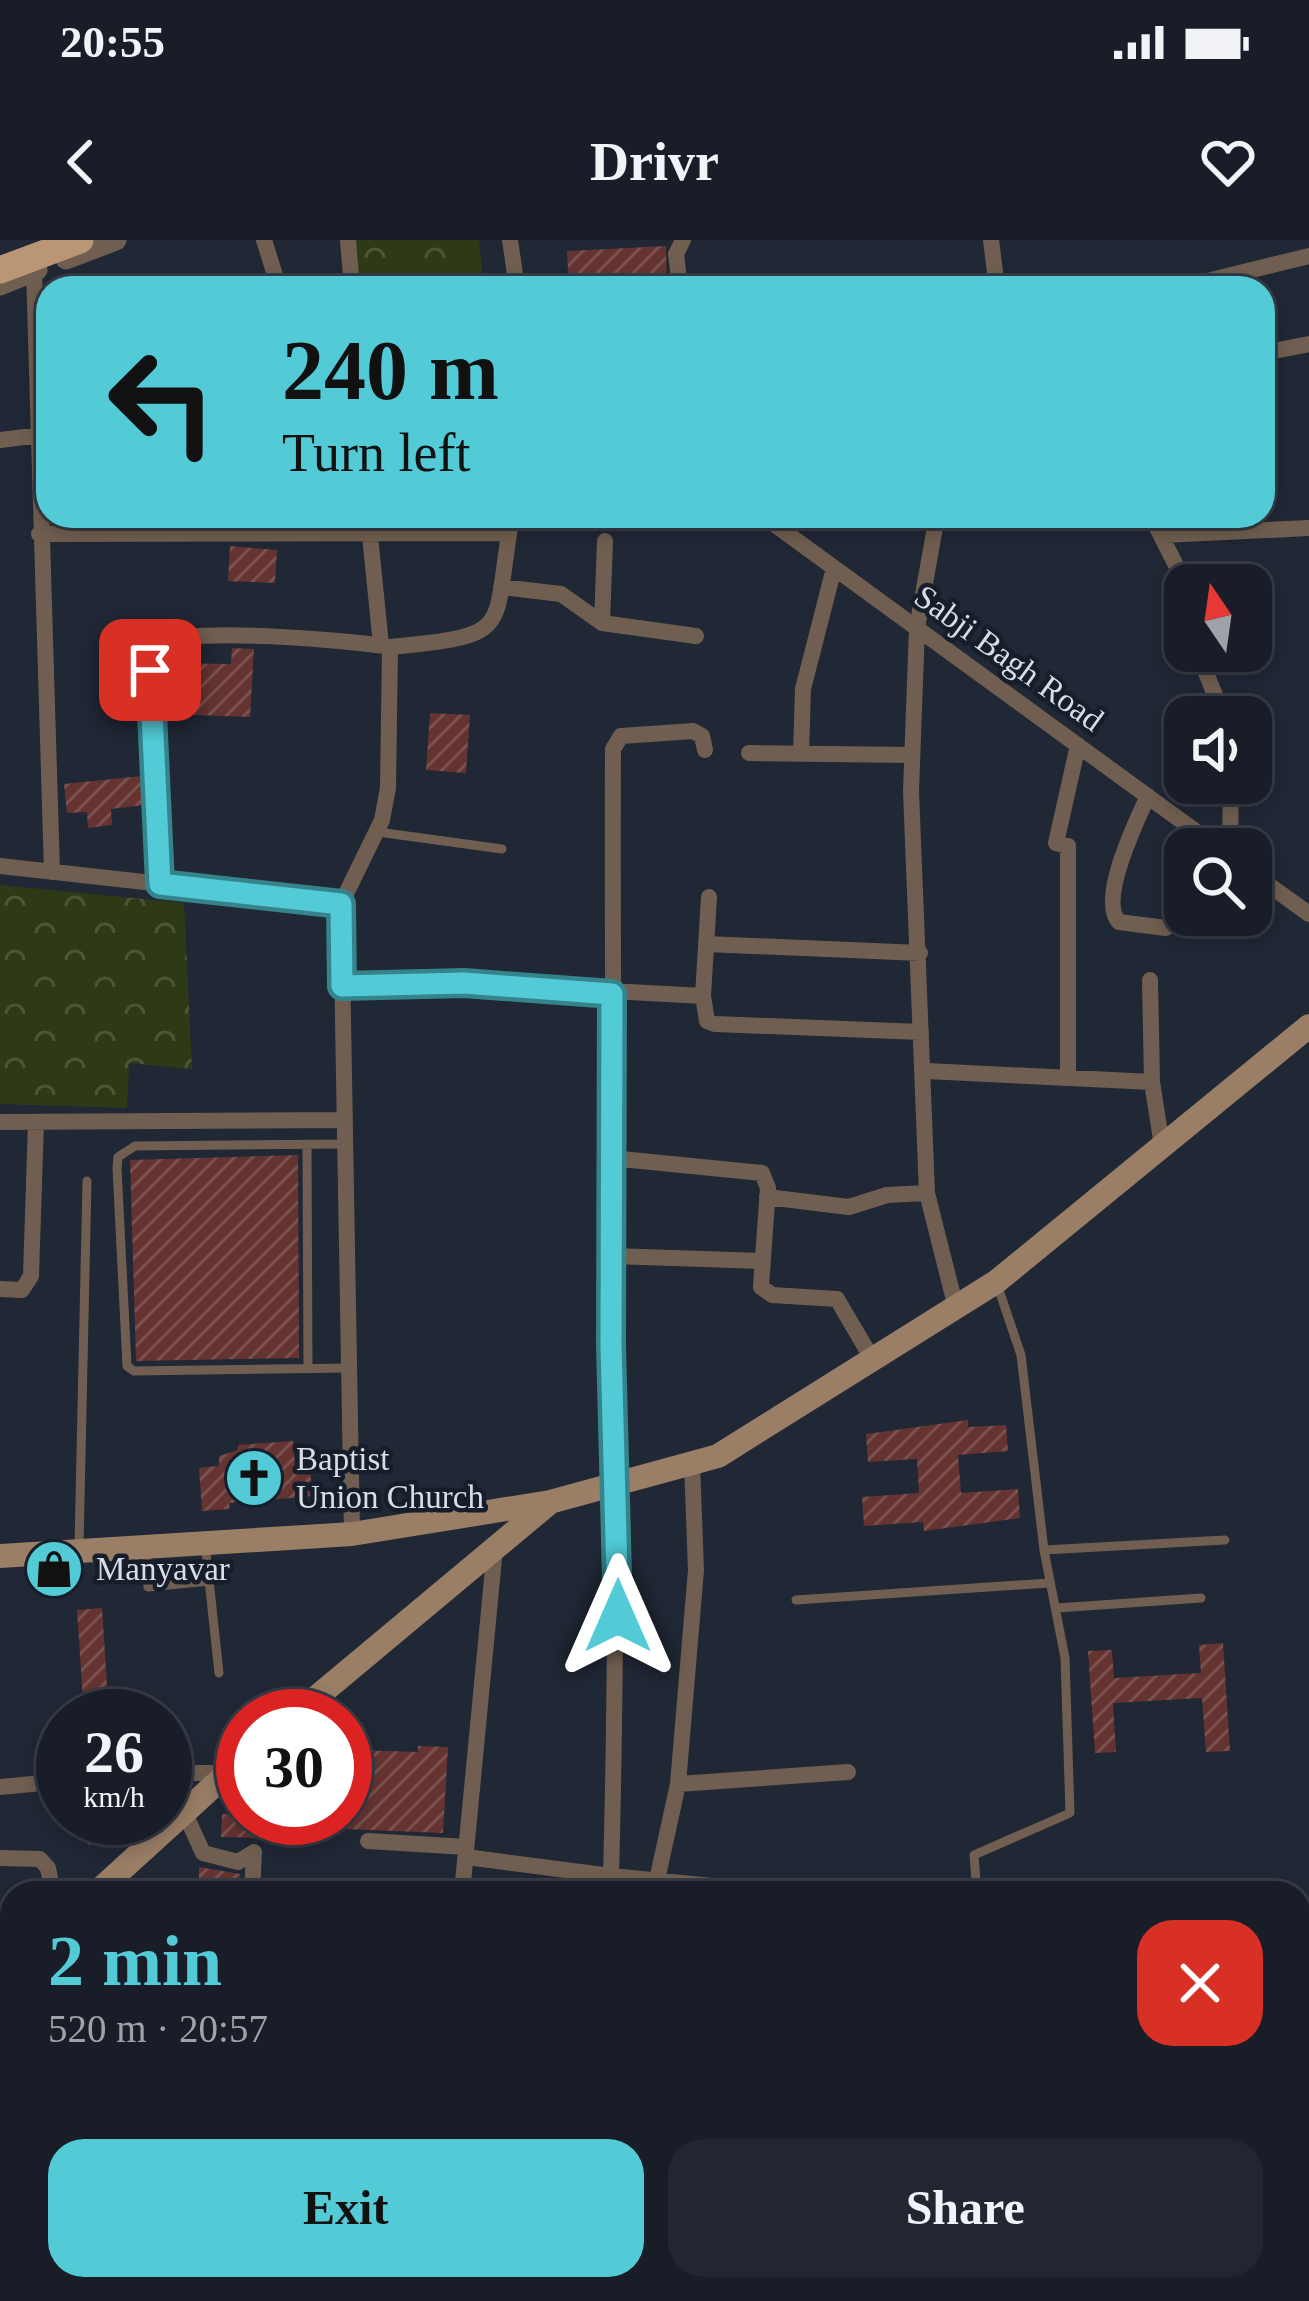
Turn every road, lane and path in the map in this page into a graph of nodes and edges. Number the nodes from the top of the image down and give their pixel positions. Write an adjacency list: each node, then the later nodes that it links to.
1 (26, 240): 9 (main road)
2 (80, 240): 11 (main road)
3 (116, 240): 12 (street)
4 (264, 240): 13 (street)
5 (348, 240): 14 (street)
6 (510, 240): 15 (street)
7 (683, 240): 16 (street)
8 (991, 240): 17 (street)
9 (0, 250)
10 (1309, 256): 18 (street)
11 (0, 270)
12 (34, 271): 19 (street); 20 (street)
13 (275, 276)
14 (351, 276)
15 (515, 276)
16 (679, 276)
17 (996, 276)
18 (1228, 276)
19 (0, 285)
20 (36, 312)
21 (1309, 344): 22 (street)
22 (1275, 351)
23 (36, 436): 24 (street)
24 (0, 440)
25 (1309, 527): 34 (street)
26 (39, 528): 33 (street)
27 (237, 528): 33 (street)
28 (370, 528): 42 (street)
29 (509, 528): 38 (street)
30 (779, 528): 37 (street, Sabji Bagh Road)
31 (935, 528): 40 (street)
32 (1158, 528): 34 (street)
33 (39, 534): 53 (street)
34 (1162, 535): 36 (street)
35 (605, 541): 39 (street)
36 (1176, 564)
37 (834, 568): 40 (street, Sabji Bagh Road); 46 (street)
38 (501, 586): 39 (street); 42 (street)
39 (602, 623): 41 (street)
40 (917, 628): 43 (street, Sabji Bagh Road); 47 (street)
41 (695, 637)
42 (386, 646): 50 (street); 54 (street)
43 (1078, 746): 48 (street, Sabji Bagh Road); 69 (street)
44 (705, 750): 64 (street)
45 (749, 753): 46 (street)
46 (800, 753): 47 (street)
47 (913, 754): 61 (street)
48 (1148, 796): 49 (street, Sabji Bagh Road); 59 (street)
49 (1191, 828)
50 (378, 832): 51 (lane); 57 (street)
51 (502, 849)
52 (0, 866): 53 (street)
53 (52, 872): 54 (street)
54 (160, 884): 57 (street)
55 (1272, 887): 58 (street)
56 (709, 897): 60 (street)
57 (341, 904): 63 (street)
58 (1309, 914)
59 (1164, 928)
60 (706, 944): 61 (street); 65 (street)
61 (920, 952): 67 (street)
62 (1150, 980): 70 (street)
63 (342, 986): 64 (street); 71 (street)
64 (612, 994): 65 (street); 77 (street)
65 (704, 996): 67 (street)
66 (1309, 1026): 76 (main road)
67 (921, 1032): 68 (street)
68 (926, 1071): 69 (street); 79 (street)
69 (1068, 1078): 70 (street)
70 (1152, 1082): 76 (street)
71 (345, 1120): 73 (street); 74 (street)
72 (0, 1122): 73 (street)
73 (36, 1122): 84 (street)
74 (345, 1144): 75 (lane); 87 (street)
75 (307, 1145): 88 (lane); 88 (lane)
76 (1162, 1146): 83 (main road)
77 (610, 1158): 80 (street); 81 (street)
78 (88, 1181): 98 (lane)
79 (927, 1193): 80 (street); 85 (street)
80 (767, 1198): 82 (street)
81 (614, 1256): 82 (street); 90 (street)
82 (762, 1261): 86 (street)
83 (996, 1282): 85 (main road); 97 (lane)
84 (0, 1289)
85 (956, 1308): 86 (main road)
86 (874, 1362): 89 (main road)
87 (349, 1368): 88 (lane); 92 (street)
88 (308, 1369)
89 (692, 1464): 90 (main road); 110 (street)
90 (612, 1486): 91 (main road); 124 (street)
91 (550, 1502): 92 (main road); 96 (main road)
92 (352, 1534): 94 (main road)
93 (1225, 1540): 97 (lane)
94 (205, 1543): 95 (main road); 100 (lane)
95 (146, 1547): 98 (main road); 100 (lane)
96 (495, 1548): 106 (main road); 116 (street)
97 (1044, 1550): 101 (lane)
98 (79, 1551): 99 (main road)
99 (0, 1556)
100 (208, 1581): 105 (lane)
101 (1049, 1583): 103 (lane); 104 (lane)
102 (1202, 1598): 104 (lane)
103 (796, 1600)
104 (1057, 1608): 127 (lane)
105 (218, 1673)
106 (326, 1689)
107 (848, 1772): 110 (street)
108 (216, 1781): 112 (main road)
109 (36, 1783): 111 (street)
110 (678, 1784): 118 (street)
111 (0, 1786)
112 (192, 1801)
113 (192, 1829): 121 (street)
114 (372, 1841): 116 (street)
115 (146, 1845): 120 (main road)
116 (466, 1852): 122 (street); 123 (street)
117 (0, 1858): 119 (street)
118 (658, 1880): 125 (street); 126 (street)
119 (50, 1881)
120 (109, 1881)
121 (253, 1881)
122 (463, 1881)
123 (593, 1881)
124 (611, 1881)
125 (649, 1881)
126 (663, 1881)
127 (975, 1881)

